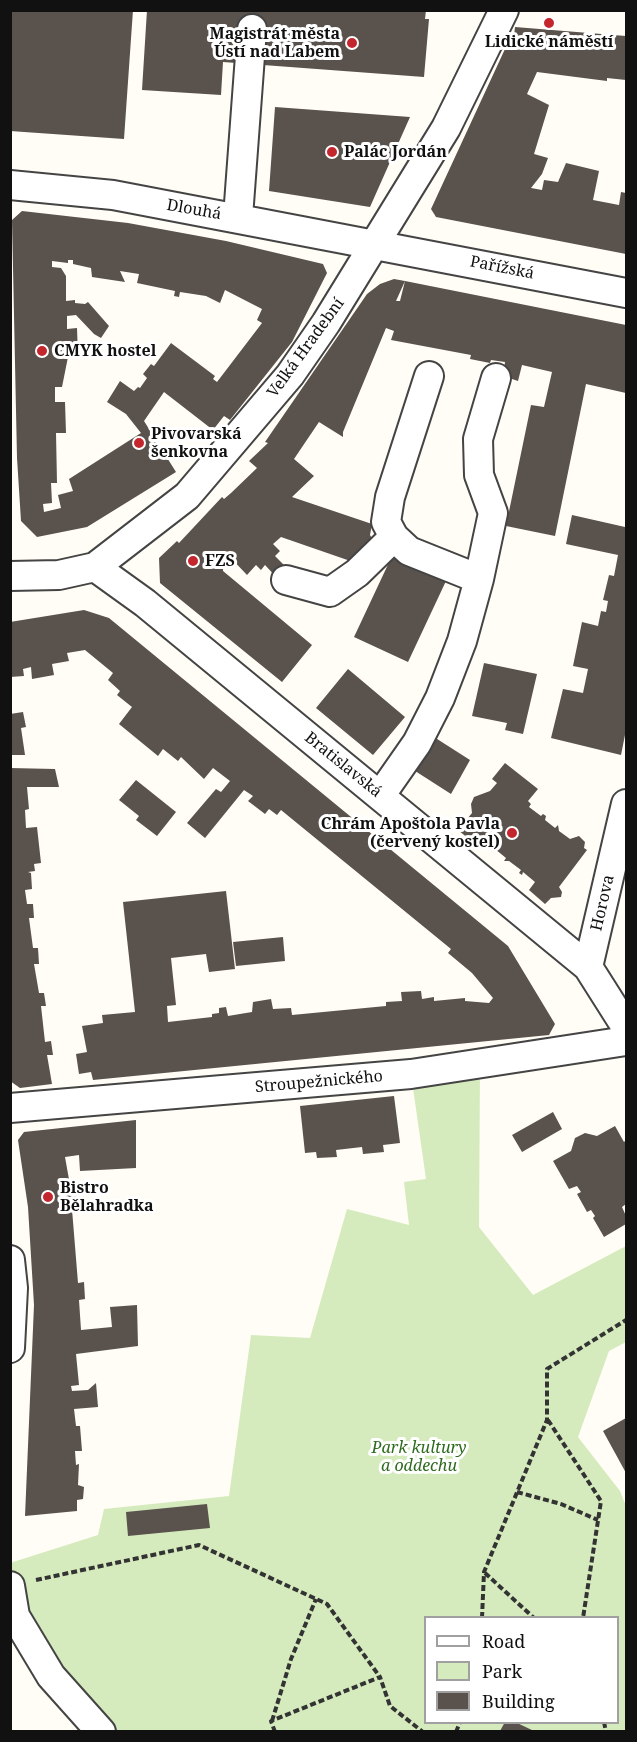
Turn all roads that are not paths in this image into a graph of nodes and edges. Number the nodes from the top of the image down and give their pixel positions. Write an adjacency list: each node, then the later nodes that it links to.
1 (504, 10): 5 (street, Velká Hradební)
2 (252, 29): 4 (street)
3 (10, 185): 4 (street, Dlouhá)
4 (238, 217): 5 (street, Dlouhá)
5 (377, 243): 6 (street, Pařížská); 10 (street, Velká Hradební)
6 (627, 293)
7 (429, 376): 9 (street)
8 (496, 378): 12 (street)
9 (394, 537): 12 (street); 13 (street)
10 (95, 567): 11 (street, Velká Hradební); 14 (street, Bratislavská)
11 (10, 576)
12 (479, 579): 14 (street)
13 (286, 580)
14 (381, 796): 16 (street, Bratislavská)
15 (627, 804): 16 (street, Horova)
16 (588, 967): 17 (street, Bratislavská)
17 (627, 1027)
18 (627, 1041): 19 (street, Stroupežnického)
19 (10, 1108)
20 (10, 1260): 21 (street)
21 (10, 1348)
22 (20, 1584): 23 (street)
23 (101, 1731)

